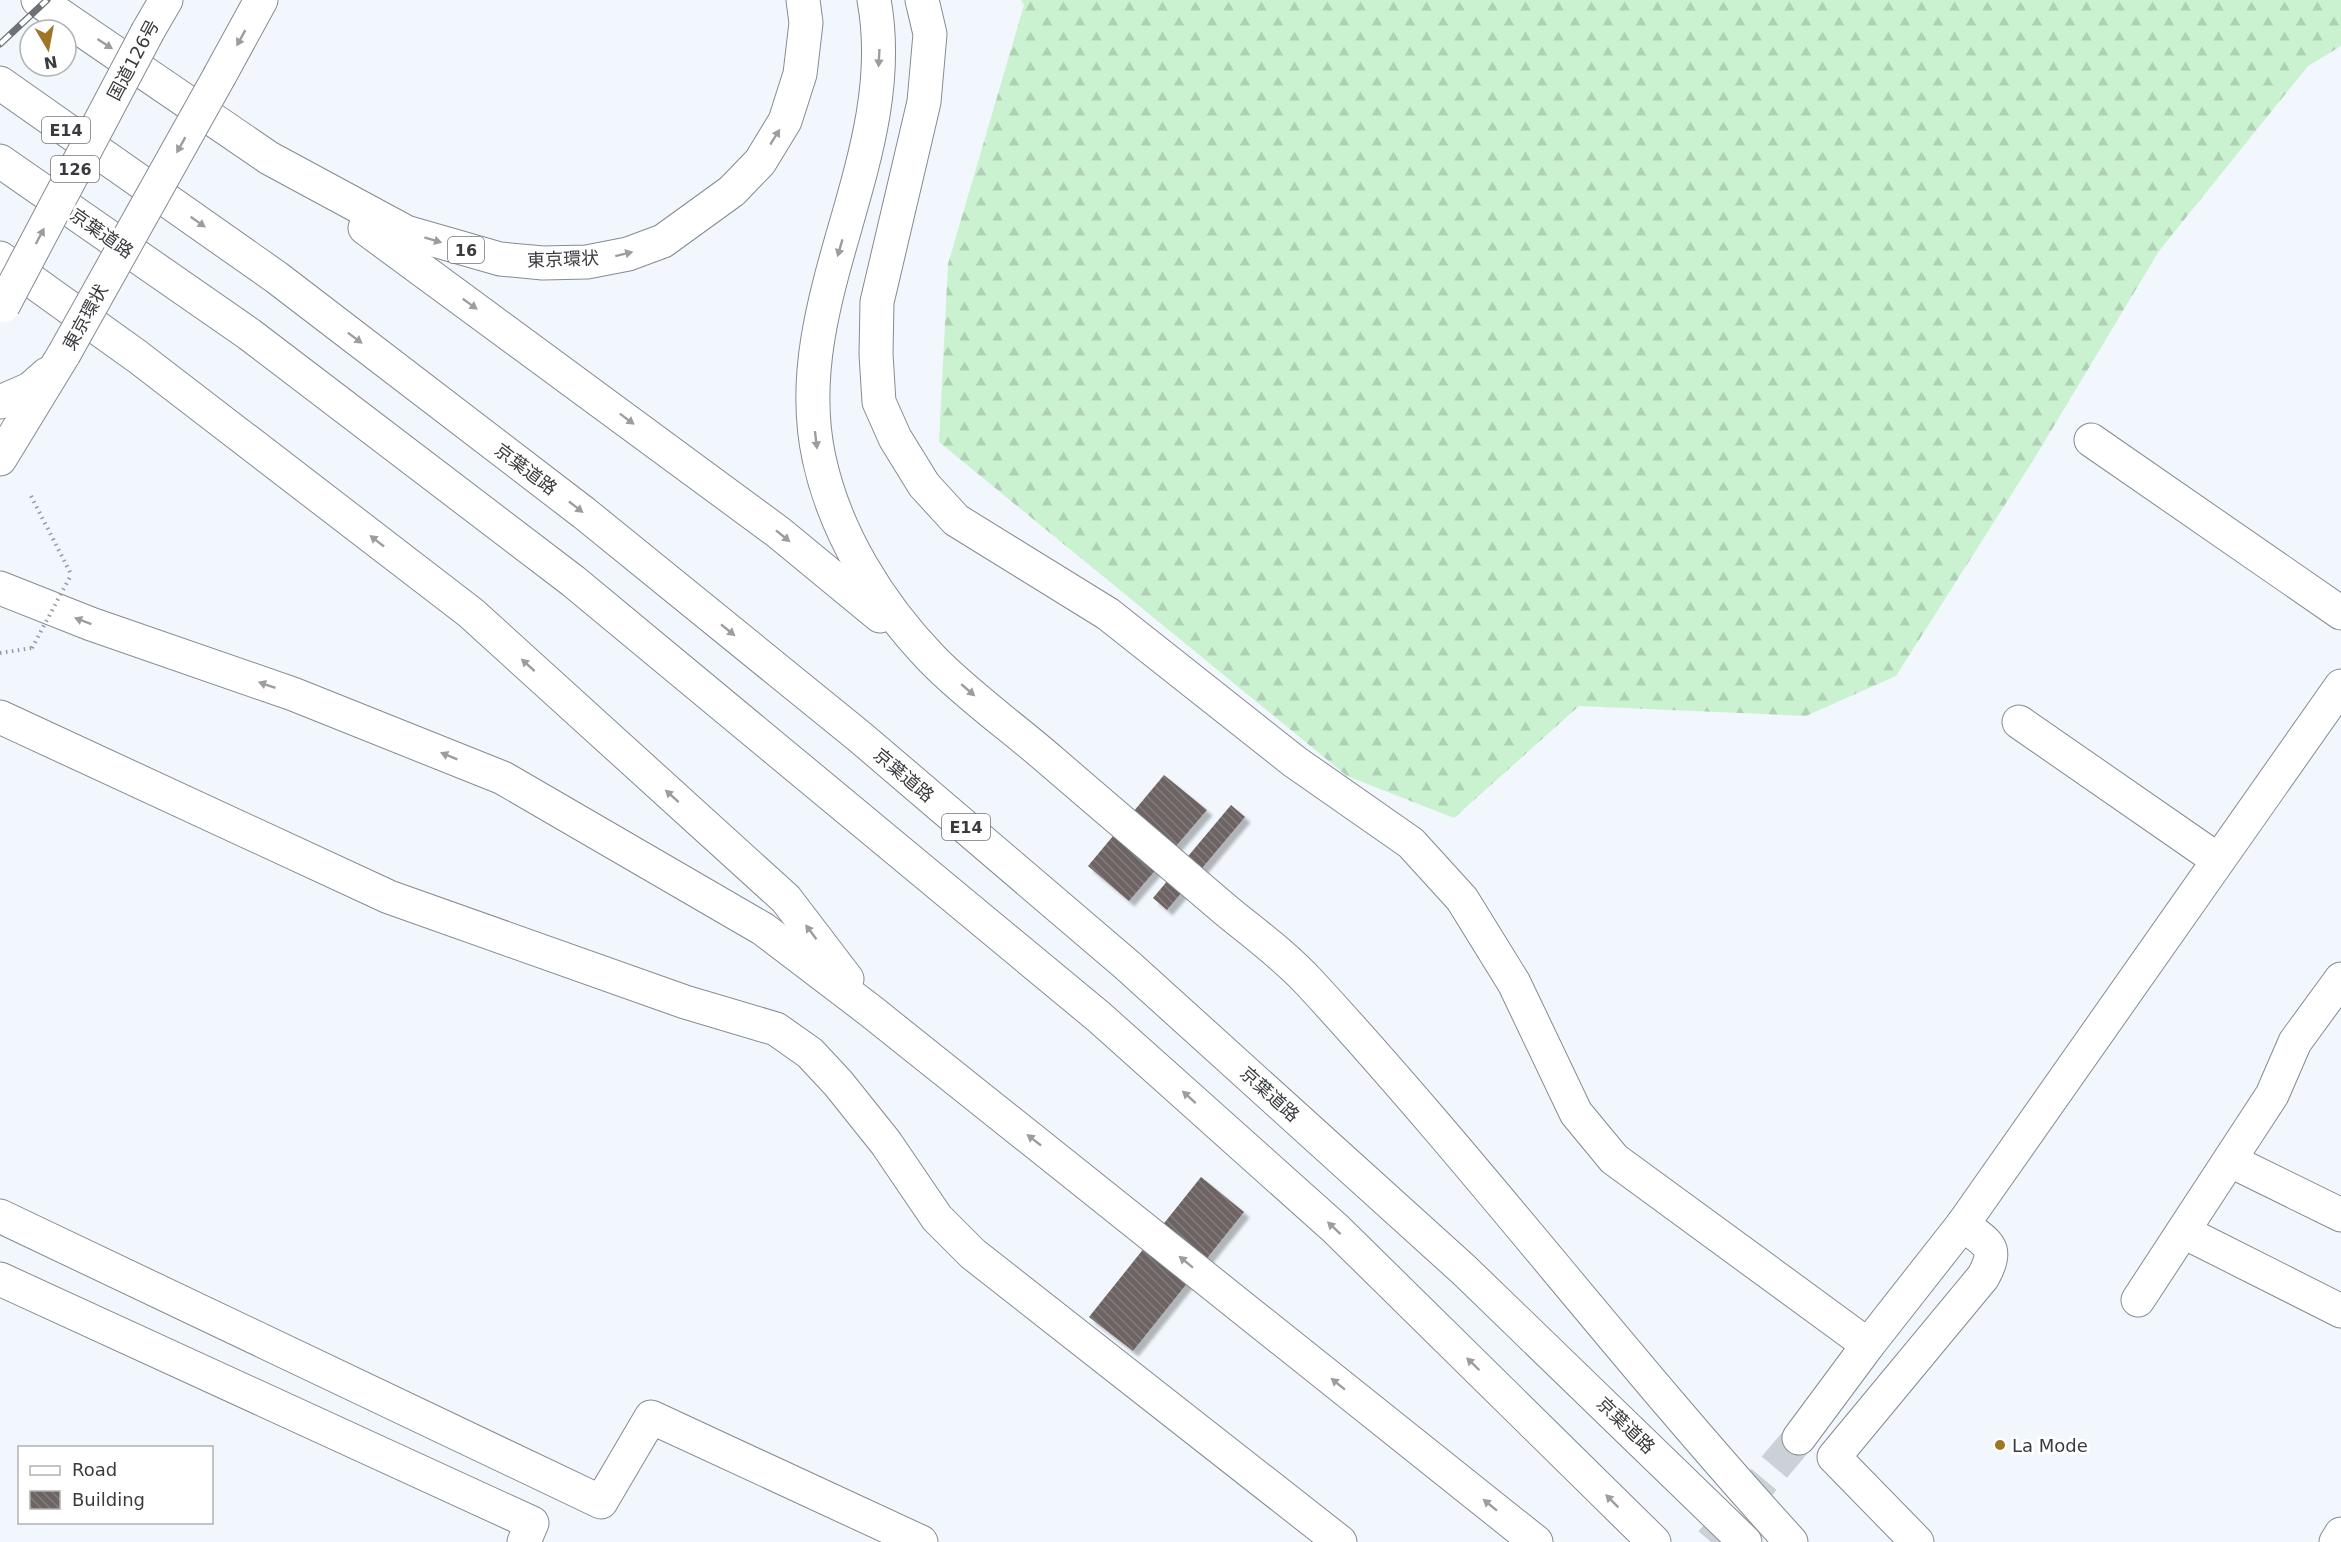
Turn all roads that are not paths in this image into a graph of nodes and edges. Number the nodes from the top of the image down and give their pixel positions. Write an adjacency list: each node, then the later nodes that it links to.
1 (38, 0): 8 (main road, 東京環状 / 16, one-way to 8)
2 (166, 0): 11 (main road, 国道126号 / 126, one-way to 2, bridge)
3 (261, 0): 12 (main road, 東京環状, one-way to 12, bridge)
4 (803, 0): 8 (main road, 東京環状 / 16, one-way to 4)
5 (874, 0): 18 (main road, one-way to 18)
6 (922, 0): 33 (main road)
7 (0, 83): 41 (main road, 京葉道路 / E14, one-way to 41)
8 (269, 158): 18 (main road, one-way to 18)
9 (0, 161): 40 (main road, 京葉道路, one-way to 9)
10 (0, 258): 24 (main road, one-way to 10)
11 (1, 308)
12 (61, 359): 13 (main road); 15 (main road, 東京環状)
13 (0, 402)
14 (2091, 440): 17 (main road)
15 (0, 459)
16 (0, 588): 24 (main road, one-way to 16)
17 (2341, 613)
18 (933, 660): 42 (main road, one-way to 42)
19 (2341, 686): 22 (main road)
20 (0, 717): 38 (main road)
21 (2019, 722): 22 (main road)
22 (2218, 860): 28 (main road)
23 (2341, 979): 25 (main road)
24 (872, 1012): 39 (main road, one-way to 24)
25 (2231, 1161): 26 (main road); 29 (main road)
26 (2341, 1215)
27 (0, 1216): 37 (main road)
28 (1963, 1224): 33 (main road); 43 (main road)
29 (2184, 1232): 31 (main road); 32 (main road)
30 (0, 1279): 36 (main road)
31 (2138, 1300)
32 (2341, 1311)
33 (1868, 1345): 34 (main road)
34 (1799, 1438)
35 (2341, 1534): 44 (main road)
36 (524, 1542)
37 (921, 1542)
38 (1340, 1542)
39 (1536, 1542)
40 (1654, 1542)
41 (1745, 1542)
42 (1791, 1542)
43 (1917, 1542)
44 (2336, 1542)

